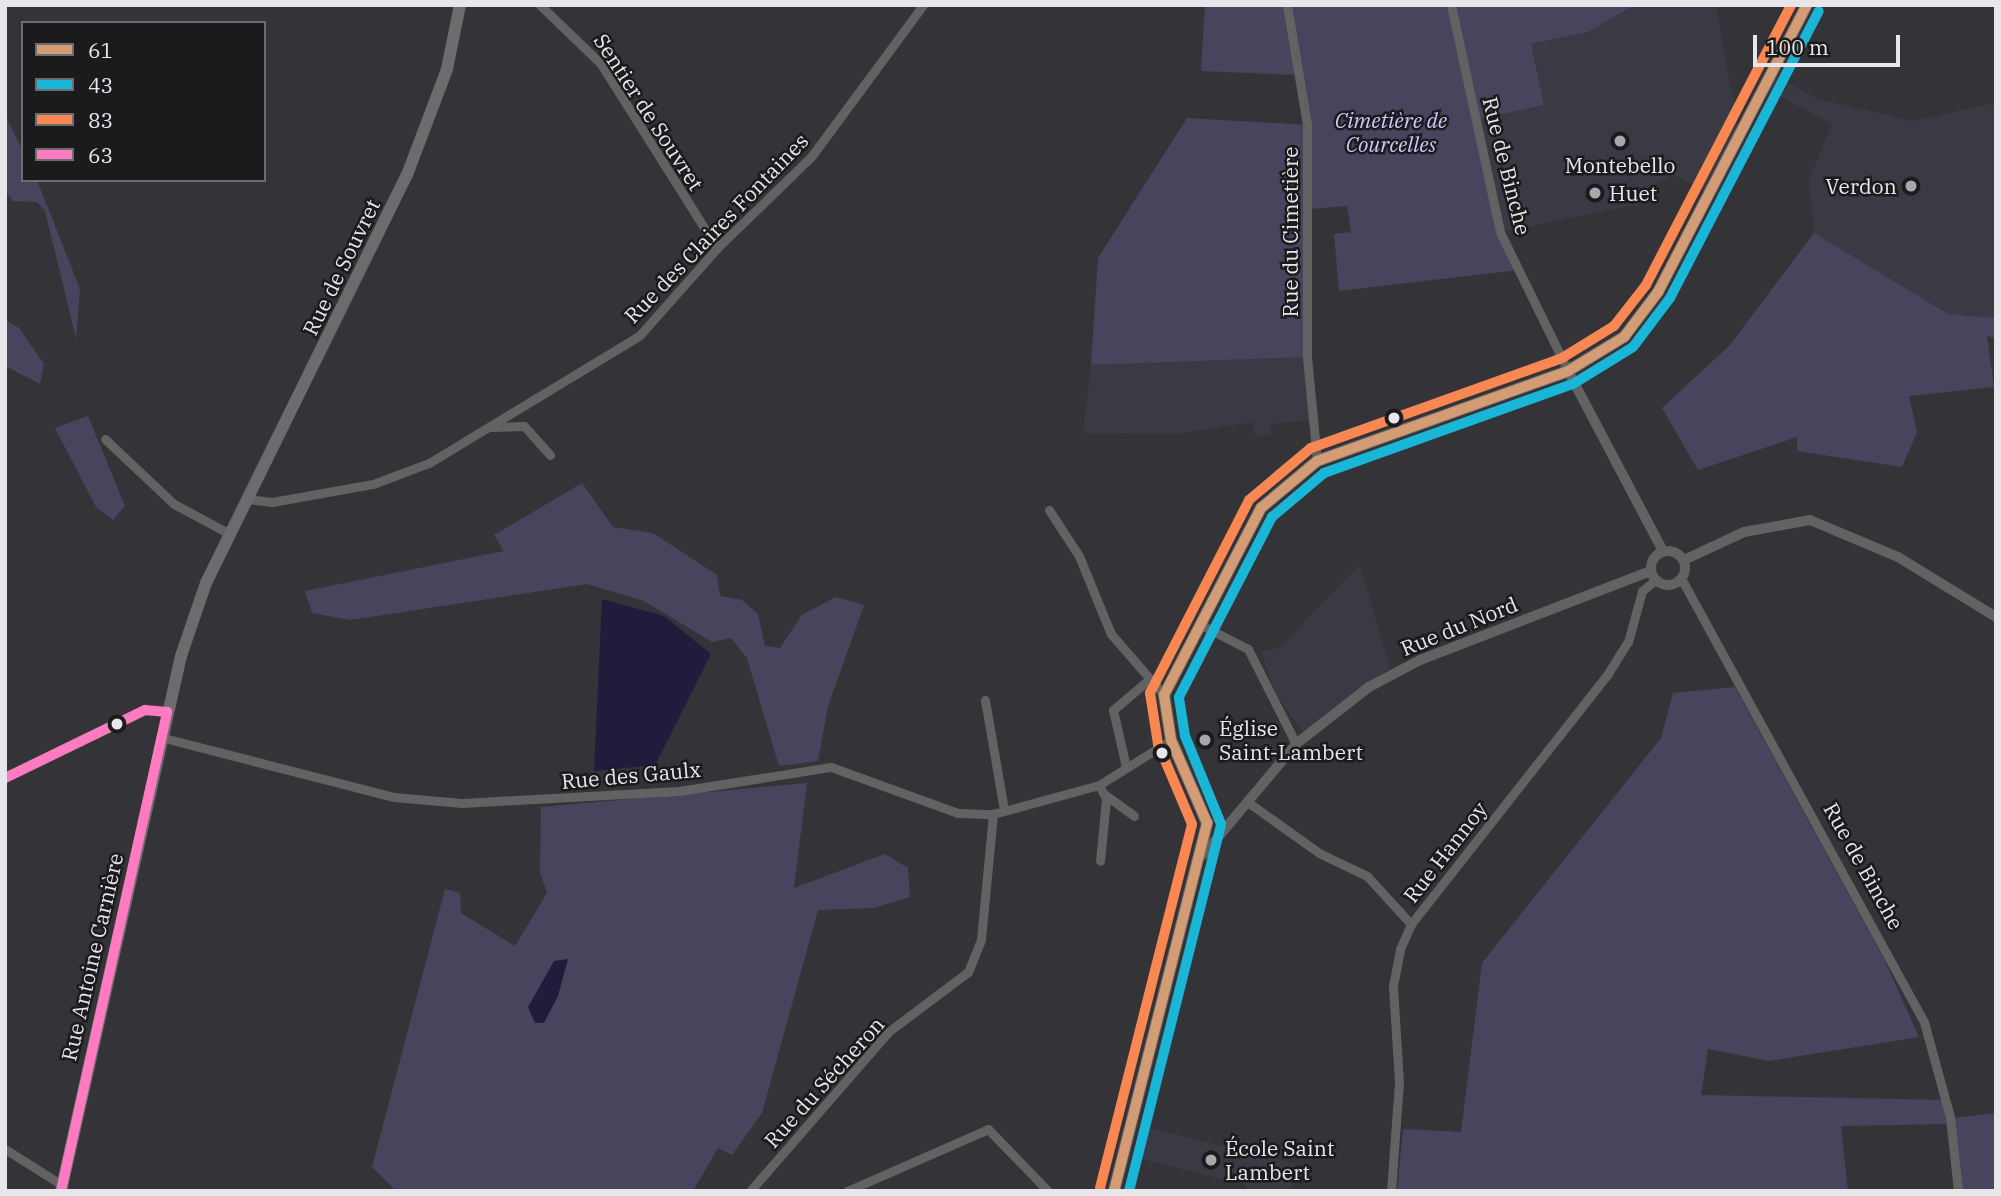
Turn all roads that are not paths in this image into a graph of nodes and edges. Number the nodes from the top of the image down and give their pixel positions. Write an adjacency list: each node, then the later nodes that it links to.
1 (460, 5): 13 (main road, Rue de Souvret)
2 (540, 5): 7 (street, Sentier de Souvret)
3 (923, 5): 7 (street, Rue des Claires Fontaines)
4 (1287, 5): 12 (street, Rue du Cimetière)
5 (1451, 5): 8 (street, Rue de Binche)
6 (1807, 5): 8 (main road)
7 (717, 248): 9 (street, Rue des Claires Fontaines)
8 (1568, 371): 12 (main road); 16 (street, Rue de Binche)
9 (491, 427): 11 (street, Rue des Claires Fontaines); 13 (street, Rue des Claires Fontaines)
10 (105, 439): 15 (street)
11 (550, 455)
12 (1317, 460): 21 (main road)
13 (247, 499): 15 (main road, Rue de Souvret)
14 (1049, 510): 22 (street)
15 (230, 534): 25 (main road, Rue de Souvret)
16 (1663, 551): 17 (street); 18 (street)
17 (1684, 560): 19 (street); 20 (street)
18 (1653, 576): 19 (street); 28 (street, Rue du Nord); 38 (street, Rue Hannoy)
19 (1682, 580): 46 (street, Rue de Binche)
20 (1996, 617)
21 (1199, 624): 23 (main road); 28 (street)
22 (1146, 682): 23 (street); 29 (street)
23 (1164, 695): 27 (main road)
24 (985, 700): 33 (street)
25 (167, 712): 26 (main road, Rue de Souvret); 30 (street)
26 (160, 737): 34 (street, Rue des Gaulx); 40 (main road, Rue Antoine Carnière)
27 (1171, 740): 29 (street, Rue des Gaulx); 36 (main road)
28 (1296, 744): 32 (street, Rue du Nord)
29 (1126, 767): 31 (street, Rue des Gaulx)
30 (5, 778)
31 (1102, 789): 33 (street, Rue des Gaulx); 35 (street); 37 (street)
32 (1250, 803): 36 (street, Rue du Nord); 38 (street)
33 (1004, 810): 34 (street, Rue des Gaulx)
34 (993, 814): 41 (street, Rue du Sécheron)
35 (1134, 816)
36 (1203, 855): 44 (main road)
37 (1100, 861)
38 (1411, 923): 45 (street, Rue Hannoy)
39 (5, 1149): 40 (street)
40 (61, 1188)
41 (750, 1191)
42 (847, 1191): 43 (street)
43 (1048, 1191)
44 (1114, 1191)
45 (1391, 1191)
46 (1958, 1191)

